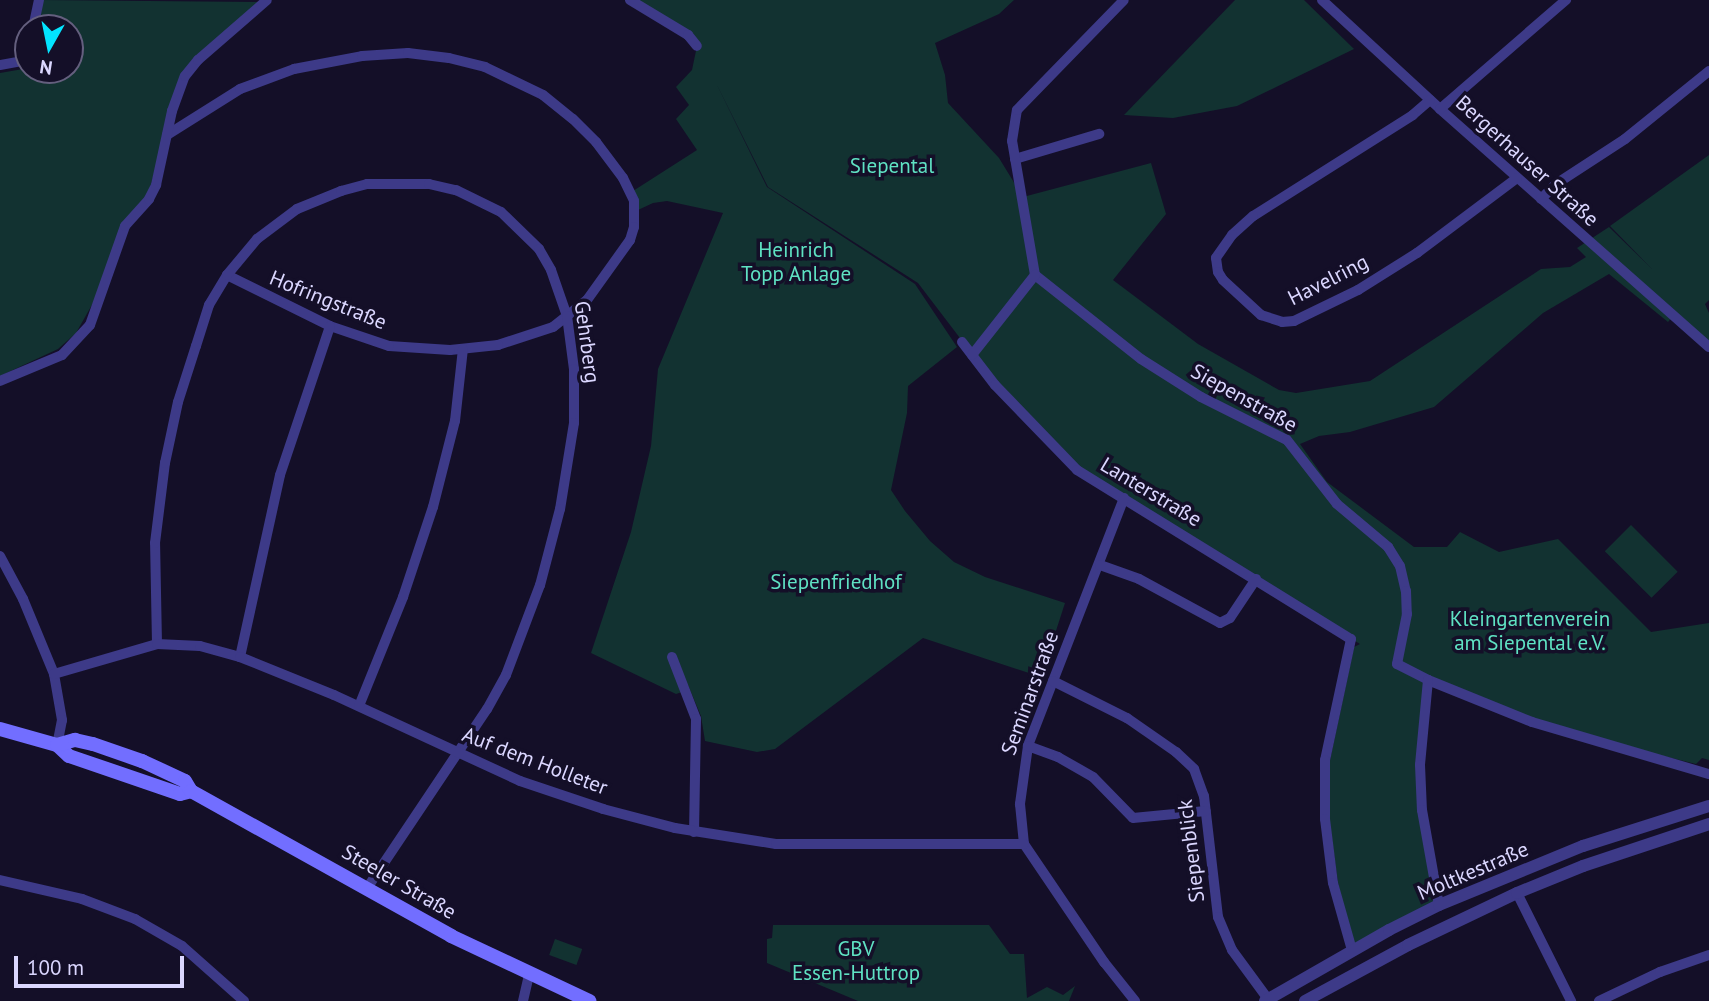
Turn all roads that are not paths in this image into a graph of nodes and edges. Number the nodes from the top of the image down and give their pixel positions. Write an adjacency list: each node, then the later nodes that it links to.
1 (267, 0): 11 (street)
2 (630, 0): 6 (street)
3 (1124, 0): 12 (street)
4 (1566, 0): 9 (street)
5 (1325, 1): 8 (street, Bergerhauser Straße)
6 (697, 46)
7 (1709, 71): 14 (street)
8 (1430, 100): 9 (street, Bergerhauser Straße); 13 (street, Havelring)
9 (1440, 109): 13 (street, Bergerhauser Straße)
10 (1099, 134): 12 (street)
11 (167, 135): 17 (street, Hofringstraße); 23 (street)
12 (1015, 159): 16 (street)
13 (1517, 178): 14 (street, Bergerhauser Straße)
14 (1541, 200): 20 (street, Bergerhauser Straße)
15 (227, 275): 17 (street, Gehrberg); 18 (street, Hofringstraße); 28 (street, Gehrberg)
16 (1035, 275): 22 (street); 32 (street, Siepenstraße)
17 (567, 316): 21 (street, Hofringstraße); 38 (street, Gehrberg)
18 (330, 326): 21 (street, Hofringstraße); 29 (street)
19 (962, 342): 22 (street, Lanterstraße)
20 (1709, 347)
21 (463, 349): 34 (street)
22 (972, 355): 24 (street, Lanterstraße)
23 (0, 382)
24 (1124, 498): 26 (street, Seminarstraße); 27 (street, Lanterstraße)
25 (0, 556): 31 (street)
26 (1100, 565): 27 (street); 33 (street, Seminarstraße)
27 (1256, 579): 49 (street, Lanterstraße)
28 (157, 644): 29 (street, Auf dem Holleter); 31 (street, Auf dem Holleter)
29 (240, 657): 34 (street, Auf dem Holleter)
30 (672, 657): 43 (street)
31 (54, 674): 36 (street)
32 (1428, 680): 39 (street); 48 (street)
33 (1053, 681): 37 (street, Seminarstraße); 41 (street, Siepenblick)
34 (359, 706): 38 (street, Auf dem Holleter)
35 (0, 729): 36 (main road, Steeler Straße)
36 (57, 745): 46 (main road, Steeler Straße)
37 (1028, 746): 41 (street); 44 (street, Seminarstraße)
38 (457, 752): 43 (street, Auf dem Holleter); 46 (street, Gehrberg)
39 (1709, 774)
40 (1709, 806): 48 (street, Moltkestraße)
41 (1206, 811): 52 (street, Siepenblick)
42 (1709, 824): 47 (street, Moltkestraße)
43 (694, 832): 44 (street, Auf dem Holleter)
44 (1024, 844): 56 (street, Seminarstraße)
45 (0, 880): 53 (street)
46 (367, 888): 51 (main road, Steeler Straße)
47 (1517, 893): 57 (street, Moltkestraße); 58 (street)
48 (1439, 905): 49 (street, Moltkestraße)
49 (1352, 950): 52 (street, Moltkestraße)
50 (1709, 956): 59 (street)
51 (529, 975): 54 (street); 55 (main road, Steeler Straße)
52 (1267, 1000)
53 (244, 1001)
54 (523, 1001)
55 (589, 1001)
56 (1135, 1001)
57 (1305, 1001)
58 (1571, 1001)
59 (1599, 1001)

